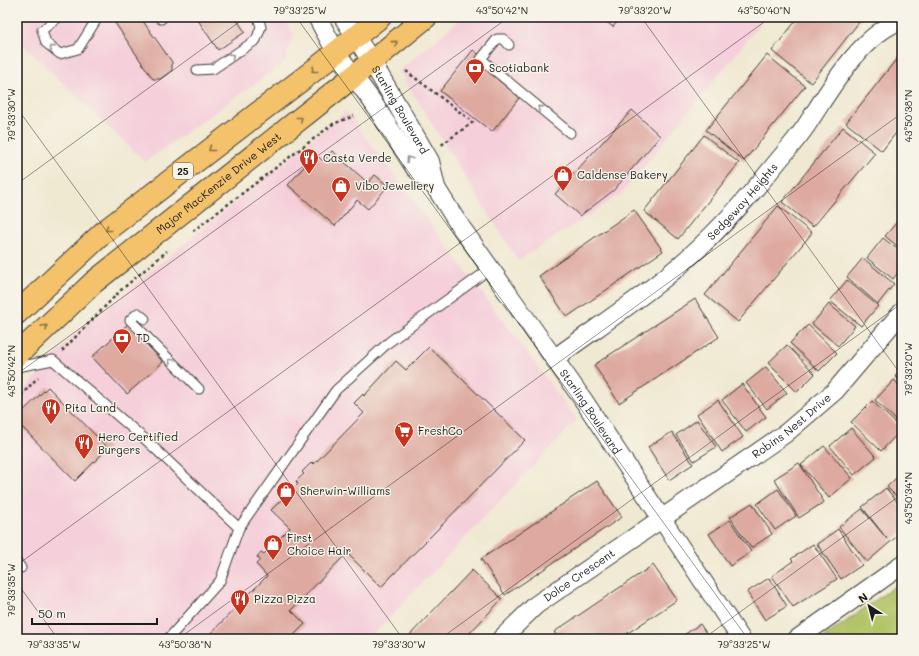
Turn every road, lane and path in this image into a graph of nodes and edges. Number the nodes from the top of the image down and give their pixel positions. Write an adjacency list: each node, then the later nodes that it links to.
1 (59, 17): 2 (lane, one-way to 1)
2 (98, 17)
3 (258, 17): 13 (lane, one-way to 3)
4 (317, 17): 11 (street, Starling Boulevard)
5 (343, 17): 9 (street, Starling Boulevard)
6 (380, 17): 9 (main road, 25)
7 (426, 17): 12 (main road, Major MacKenzie Drive West, one-way to 7)
8 (902, 20): 27 (street, Sedgeway Heights)
9 (355, 36): 11 (main road, 25); 12 (street, Starling Boulevard)
10 (510, 45): 17 (lane, one-way to 10)
11 (336, 52): 15 (street, Starling Boulevard); 24 (main road, 25, one-way to 24)
12 (372, 62): 15 (main road, Major MacKenzie Drive West); 18 (street, Starling Boulevard)
13 (197, 70)
14 (406, 71): 18 (path)
15 (354, 76): 19 (street, Starling Boulevard, one-way to 15); 26 (main road, Major MacKenzie Drive West, one-way to 15)
16 (354, 116): 20 (path)
17 (570, 134)
18 (427, 156): 19 (street, Starling Boulevard)
19 (436, 188): 22 (street, Starling Boulevard)
20 (188, 234)
21 (169, 249): 28 (path)
22 (491, 268): 27 (street, Starling Boulevard); 33 (lane)
23 (902, 312): 32 (street, Robins Nest Drive)
24 (17, 313)
25 (145, 318): 30 (lane, one-way to 25)
26 (17, 354)
27 (555, 358): 32 (street, Starling Boulevard)
28 (54, 360): 29 (lane); 31 (path); 33 (lane)
29 (17, 368)
30 (199, 389)
31 (17, 400)
32 (662, 520): 36 (street, Dolce Crescent); 37 (street, Starling Boulevard)
33 (239, 528): 35 (lane)
34 (902, 565): 38 (street)
35 (168, 639)
36 (501, 639)
37 (741, 639)
38 (798, 639)

